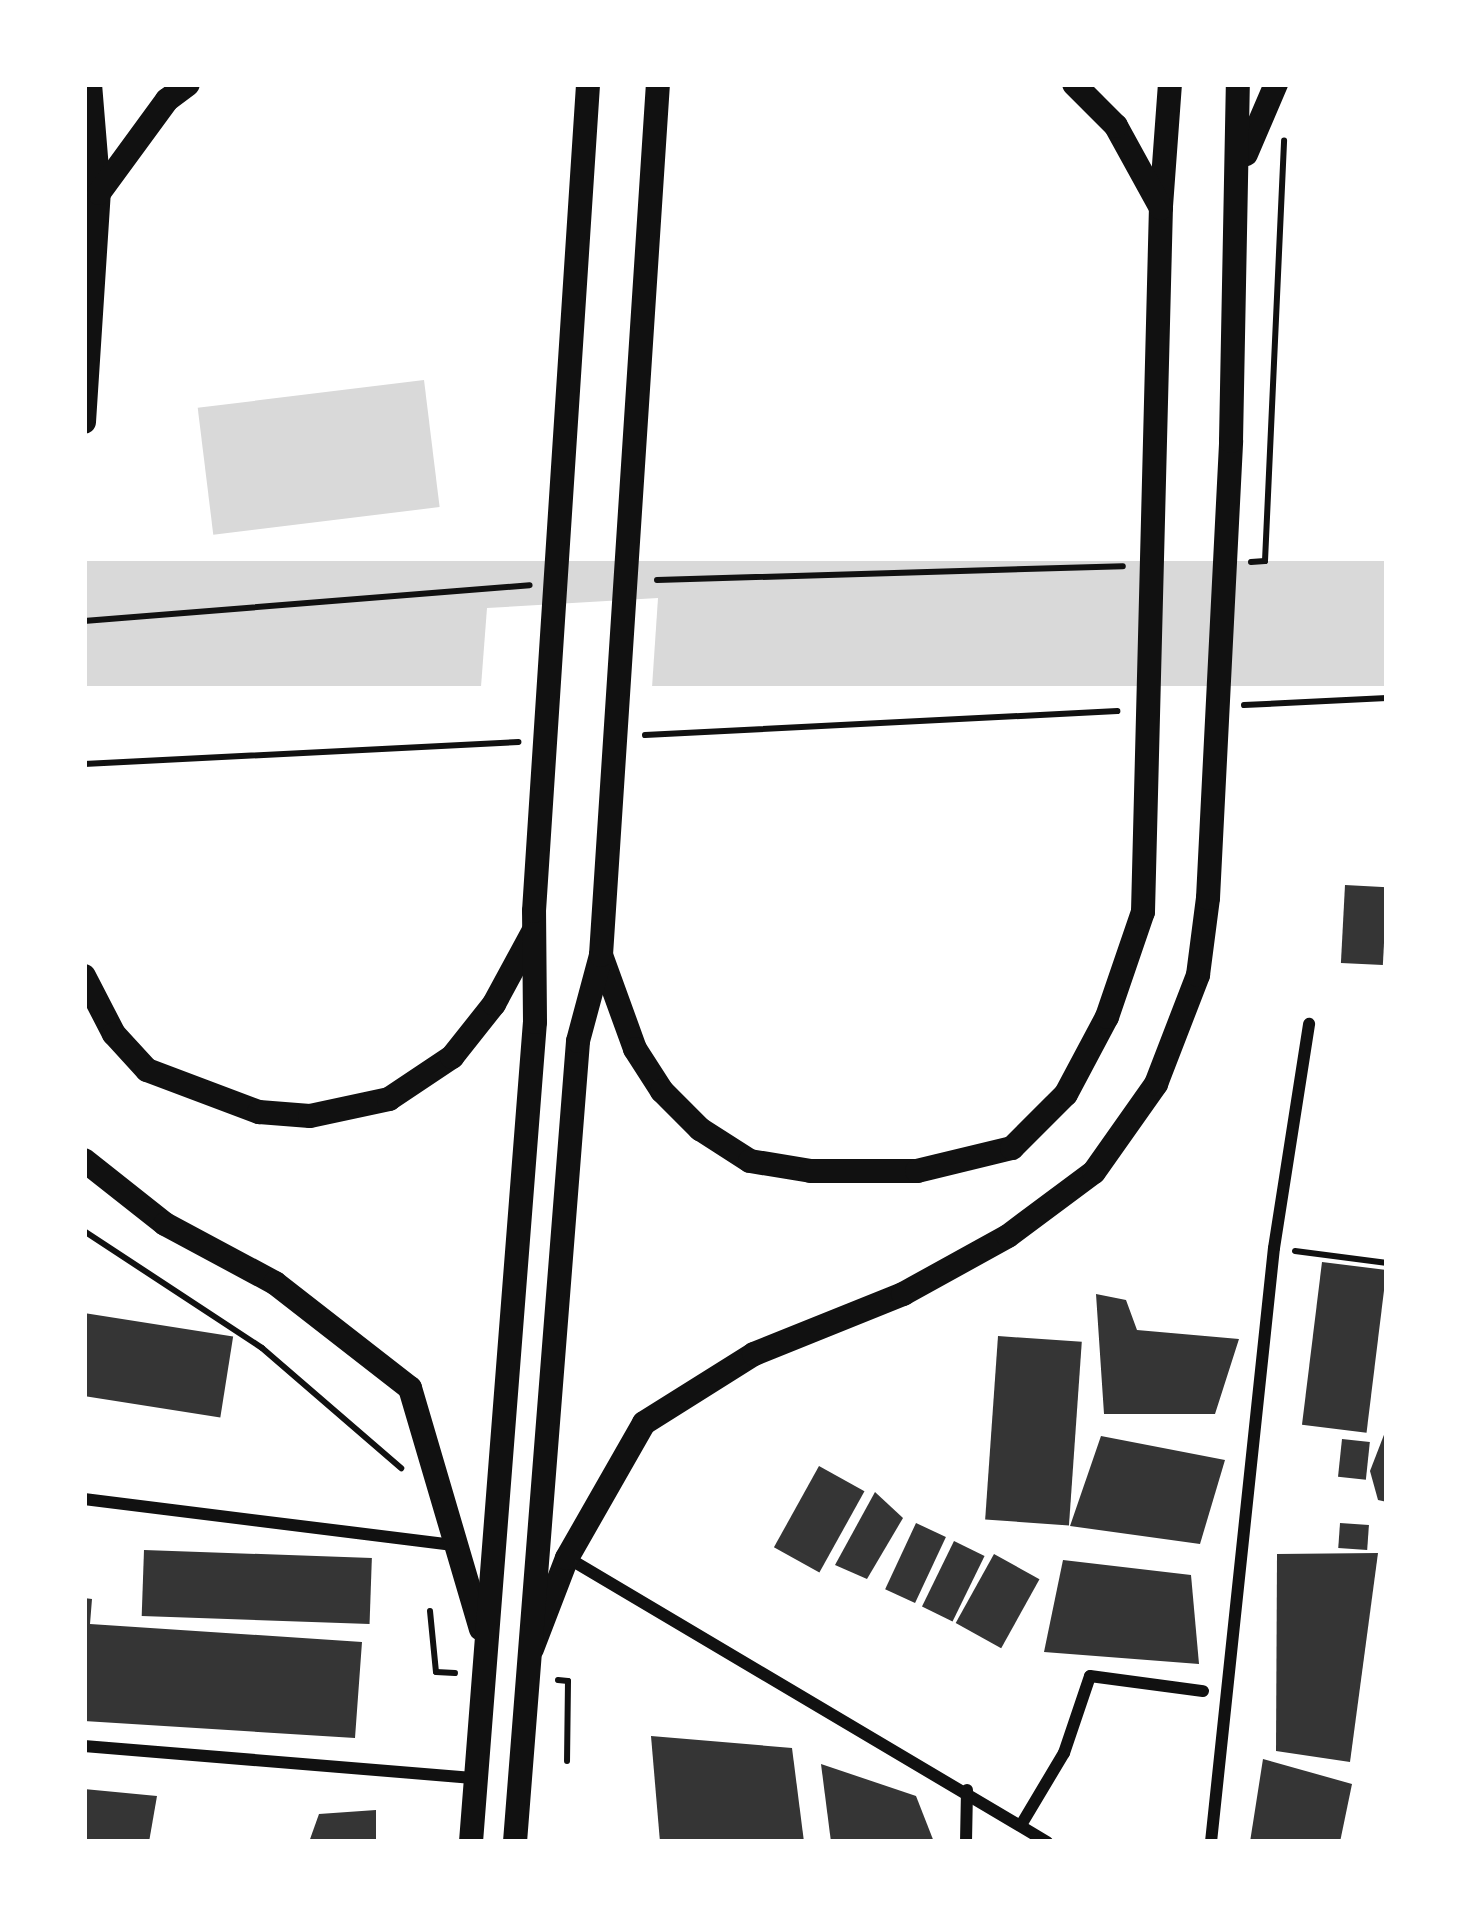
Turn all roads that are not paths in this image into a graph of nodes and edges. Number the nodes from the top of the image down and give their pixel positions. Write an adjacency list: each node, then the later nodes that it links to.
1 (90, 84): 10 (main road)
2 (188, 84): 10 (main road)
3 (588, 84): 13 (main road)
4 (658, 84): 14 (main road)
5 (1074, 84): 11 (main road)
6 (1170, 84): 11 (main road)
7 (1238, 84): 9 (main road)
8 (1276, 84): 9 (main road)
9 (1240, 173): 20 (main road)
10 (98, 193): 12 (main road)
11 (1161, 208): 14 (main road)
12 (84, 422)
13 (534, 920): 15 (main road); 21 (main road)
14 (601, 955): 22 (main road)
15 (84, 976)
16 (1309, 1024): 32 (street)
17 (84, 1160): 19 (main road)
18 (84, 1499): 19 (street)
19 (460, 1546): 21 (main road)
20 (566, 1558): 22 (main road); 26 (street)
21 (486, 1648): 25 (main road)
22 (532, 1648): 29 (main road)
23 (1203, 1691): 27 (street)
24 (84, 1746): 25 (street)
25 (476, 1778): 28 (main road)
26 (967, 1790): 27 (street); 30 (street)
27 (1021, 1825): 31 (street)
28 (471, 1842)
29 (515, 1842)
30 (966, 1842)
31 (1047, 1842)
32 (1210, 1842)

